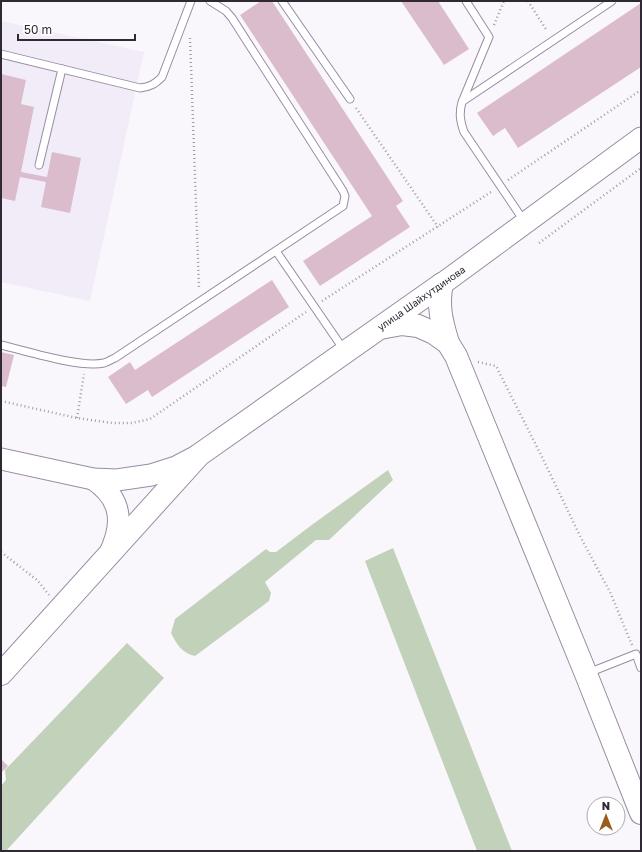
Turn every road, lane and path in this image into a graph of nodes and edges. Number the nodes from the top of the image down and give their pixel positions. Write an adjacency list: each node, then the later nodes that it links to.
1 (191, 1): 12 (lane)
2 (210, 1): 23 (lane)
3 (282, 1): 14 (lane)
4 (466, 1): 9 (lane)
5 (504, 1): 9 (path)
6 (528, 1): 10 (path)
7 (612, 1): 10 (lane)
8 (190, 36): 25 (path)
9 (489, 37): 15 (lane)
10 (553, 41): 15 (lane)
11 (1, 54): 12 (lane)
12 (62, 69): 17 (lane)
13 (641, 90): 19 (path)
14 (350, 99): 21 (path)
15 (462, 102): 19 (lane)
16 (641, 138): 20 (street, улица Шайхутдинова)
17 (39, 165)
18 (641, 168): 22 (path)
19 (500, 186): 20 (lane); 21 (path)
20 (526, 223): 24 (street, улица Шайхутдинова)
21 (438, 227): 26 (path)
22 (539, 243)
23 (276, 251): 25 (lane); 26 (lane)
24 (442, 284): 27 (main road, улица Шайхутдинова); 29 (main road)
25 (199, 301): 31 (lane)
26 (314, 307): 30 (lane); 33 (path)
27 (377, 329): 29 (main road); 30 (main road, улица Шайхутдинова)
28 (1, 345): 31 (lane)
29 (452, 349): 40 (path); 43 (main road)
30 (345, 352): 34 (main road, улица Шайхутдинова)
31 (86, 363): 33 (path)
32 (1, 401): 33 (path)
33 (77, 418)
34 (199, 454): 36 (street); 38 (main road, улица Шайхутдинова)
35 (1, 459): 36 (street)
36 (93, 479): 38 (street)
37 (1, 552): 39 (path)
38 (109, 555): 39 (main road, улица Шайхутдинова)
39 (61, 609): 42 (main road, улица Шайхутдинова)
40 (636, 654): 41 (lane); 43 (lane)
41 (641, 668)
42 (1, 674)
43 (586, 674): 44 (main road)
44 (641, 814)

